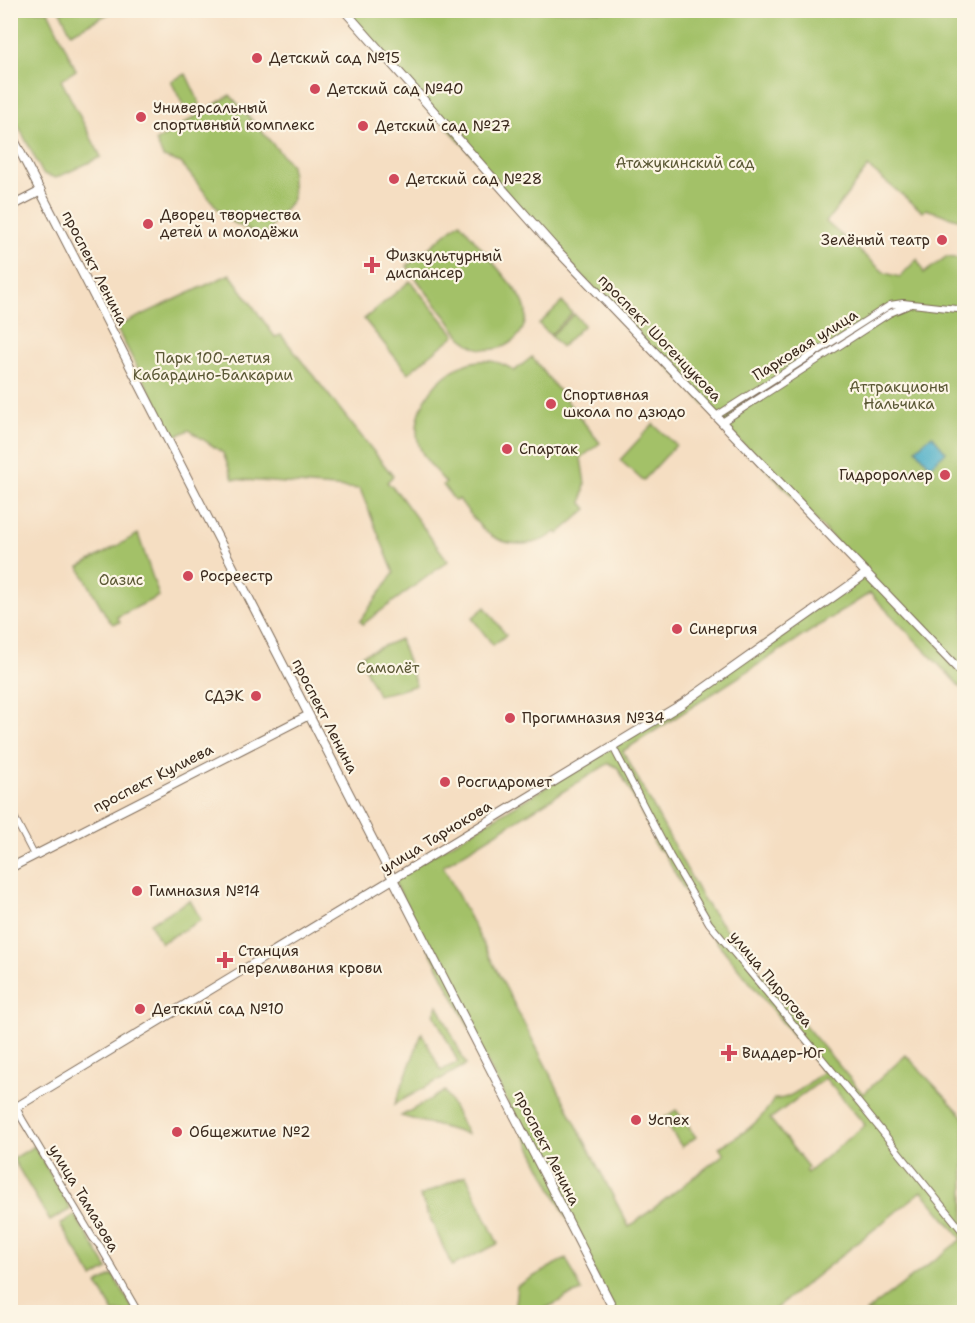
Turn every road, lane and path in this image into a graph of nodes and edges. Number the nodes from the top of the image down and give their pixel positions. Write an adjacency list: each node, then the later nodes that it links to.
1 (344, 10): 6 (street, проспект Шогенцукова)
2 (10, 132): 3 (street, проспект Ленина)
3 (41, 191): 4 (street); 9 (street, проспект Ленина)
4 (10, 207)
5 (957, 309): 6 (street, Парковая улица)
6 (719, 419): 7 (street, проспект Шогенцукова)
7 (867, 573): 8 (street, проспект Шогенцукова); 10 (street, улица Тарчокова)
8 (964, 675)
9 (309, 715): 12 (street, проспект Кулиева); 14 (street, проспект Ленина)
10 (613, 747): 14 (street, улица Тарчокова); 17 (street, улица Пирогова)
11 (10, 798): 12 (street)
12 (34, 855): 13 (street, проспект Кулиева)
13 (10, 868)
14 (393, 879): 16 (street, улица Тарчокова); 19 (street, проспект Ленина)
15 (10, 1095): 16 (street, улица Тамазова)
16 (14, 1109): 18 (street, улица Тамазова)
17 (964, 1233)
18 (138, 1312)
19 (615, 1312)

